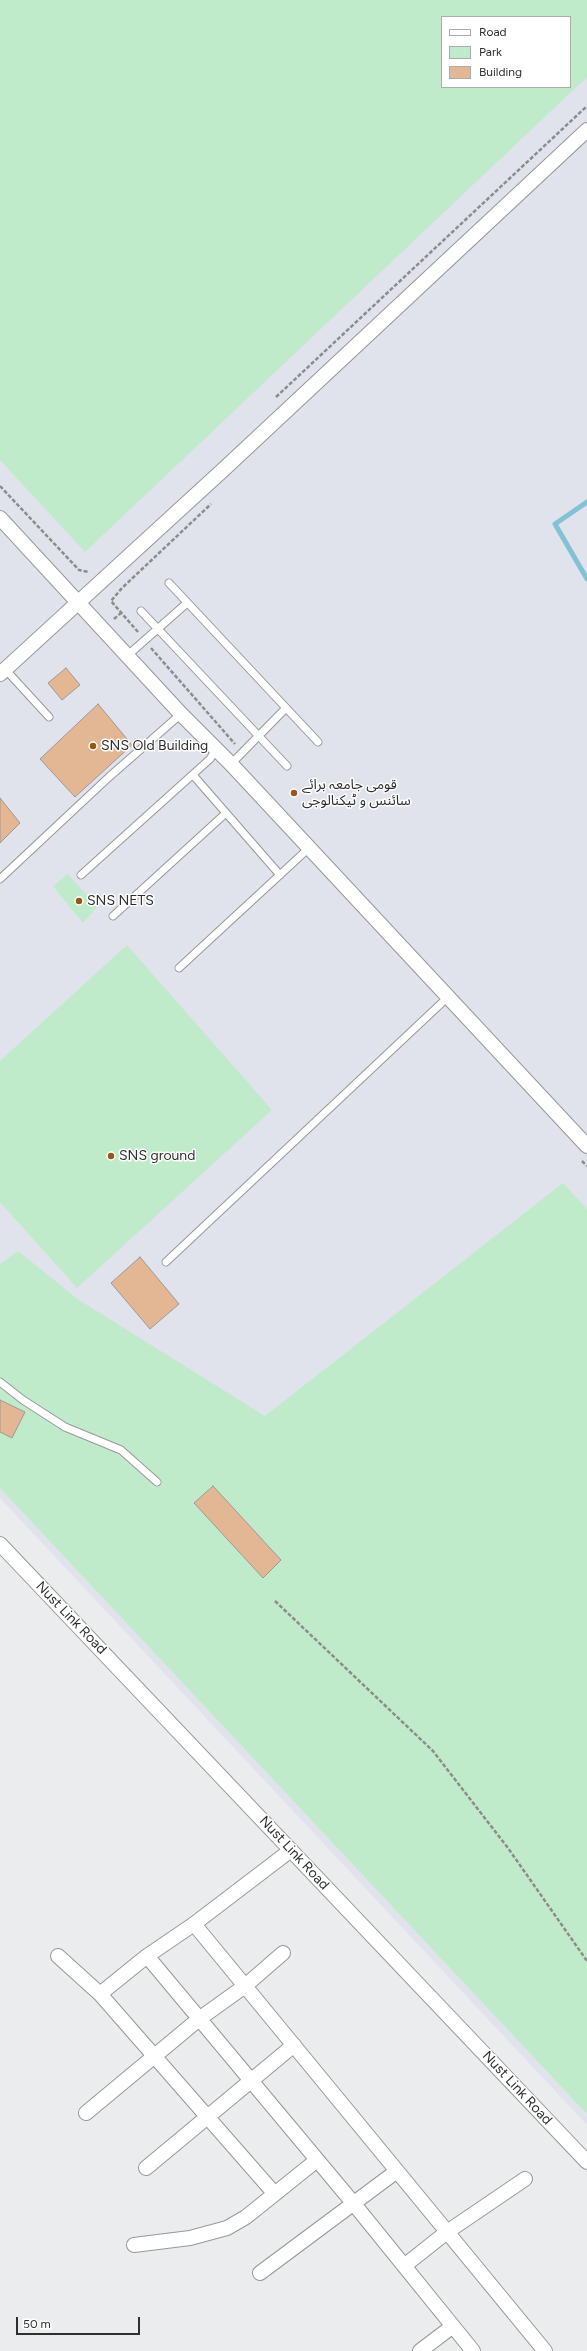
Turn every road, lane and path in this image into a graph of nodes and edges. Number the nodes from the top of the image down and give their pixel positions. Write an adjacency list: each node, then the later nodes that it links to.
1 (587, 106): 3 (path)
2 (587, 130): 10 (street)
3 (273, 400)
4 (0, 486): 7 (path)
5 (213, 502): 13 (path)
6 (0, 519): 10 (street)
7 (94, 569)
8 (169, 583): 9 (lane)
9 (187, 602): 12 (lane); 16 (lane)
10 (79, 603): 14 (street); 15 (street)
11 (140, 611): 12 (lane)
12 (158, 629): 13 (lane); 19 (lane)
13 (144, 640): 14 (lane); 22 (path)
14 (128, 655): 17 (street)
15 (2, 671): 18 (lane)
16 (286, 708): 19 (lane); 20 (lane)
17 (181, 714): 21 (street); 30 (lane)
18 (48, 717)
19 (259, 736): 22 (lane); 24 (lane)
20 (318, 742)
21 (216, 749): 23 (street); 25 (lane)
22 (243, 752): 23 (lane)
23 (231, 764): 27 (street)
24 (287, 766)
25 (193, 775): 26 (lane); 28 (lane)
26 (226, 813): 29 (lane); 31 (lane)
27 (309, 848): 29 (lane); 33 (street)
28 (82, 875)
29 (280, 875): 32 (lane)
30 (0, 879)
31 (113, 916)
32 (179, 968)
33 (448, 997): 34 (street); 35 (lane)
34 (587, 1146)
35 (166, 1262)
36 (0, 1382): 37 (lane)
37 (157, 1482)
38 (0, 1544): 40 (street, Nust Link Road)
39 (275, 1601): 45 (path)
40 (291, 1850): 41 (street); 55 (street, Nust Link Road)
41 (194, 1924): 44 (street); 46 (street)
42 (283, 1953): 46 (street)
43 (58, 1956): 47 (street)
44 (147, 1956): 47 (street); 48 (street)
45 (587, 1961)
46 (245, 1986): 48 (street); 49 (street)
47 (100, 1994): 50 (street)
48 (199, 2019): 50 (street); 51 (street)
49 (294, 2045): 51 (street); 57 (street)
50 (154, 2056): 52 (street); 53 (street)
51 (250, 2080): 53 (street); 54 (street)
52 (86, 2113)
53 (208, 2117): 56 (street); 59 (street)
54 (317, 2160): 59 (street); 60 (street)
55 (587, 2162)
56 (146, 2168)
57 (397, 2170): 60 (street); 61 (street)
58 (525, 2179): 61 (street)
59 (274, 2193): 62 (street)
60 (354, 2204): 63 (street); 64 (street)
61 (447, 2232): 63 (street); 68 (street)
62 (134, 2245)
63 (404, 2266): 65 (street)
64 (260, 2273)
65 (453, 2326): 66 (street); 67 (street)
66 (420, 2351)
67 (473, 2351)
68 (545, 2351)

